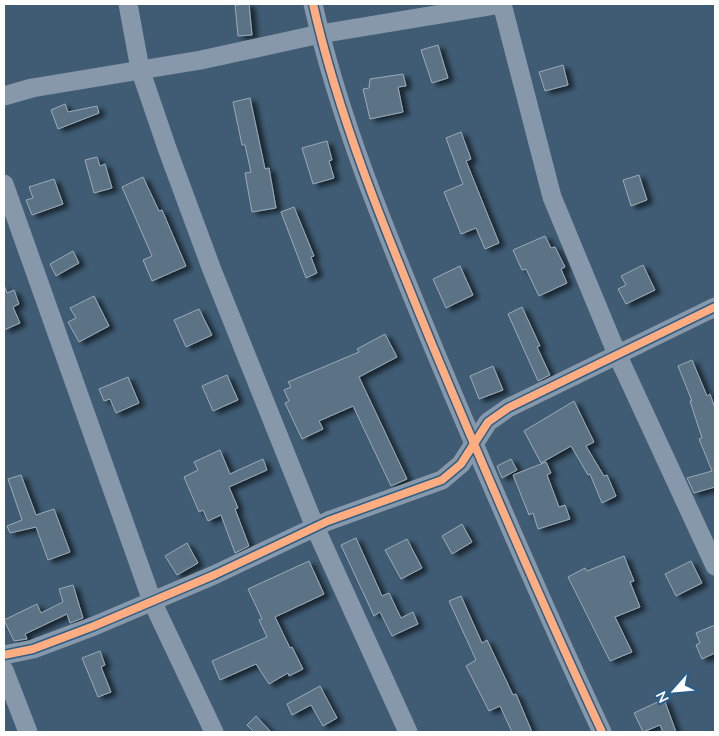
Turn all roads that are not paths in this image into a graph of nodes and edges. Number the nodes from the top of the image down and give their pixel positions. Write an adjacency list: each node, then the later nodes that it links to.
1 (128, 4): 5 (street)
2 (313, 4): 4 (street)
3 (502, 4): 4 (street); 9 (street)
4 (320, 34): 5 (street); 10 (street)
5 (140, 69): 6 (street); 11 (street)
6 (4, 96)
7 (4, 184): 13 (street)
8 (715, 307): 9 (street)
9 (617, 354): 10 (street); 12 (street)
10 (473, 443): 11 (street); 19 (street)
11 (315, 527): 13 (street); 18 (street)
12 (715, 566)
13 (152, 601): 14 (street); 17 (street)
14 (4, 655)
15 (4, 670): 16 (street)
16 (28, 732)
17 (214, 732)
18 (408, 732)
19 (602, 732)

